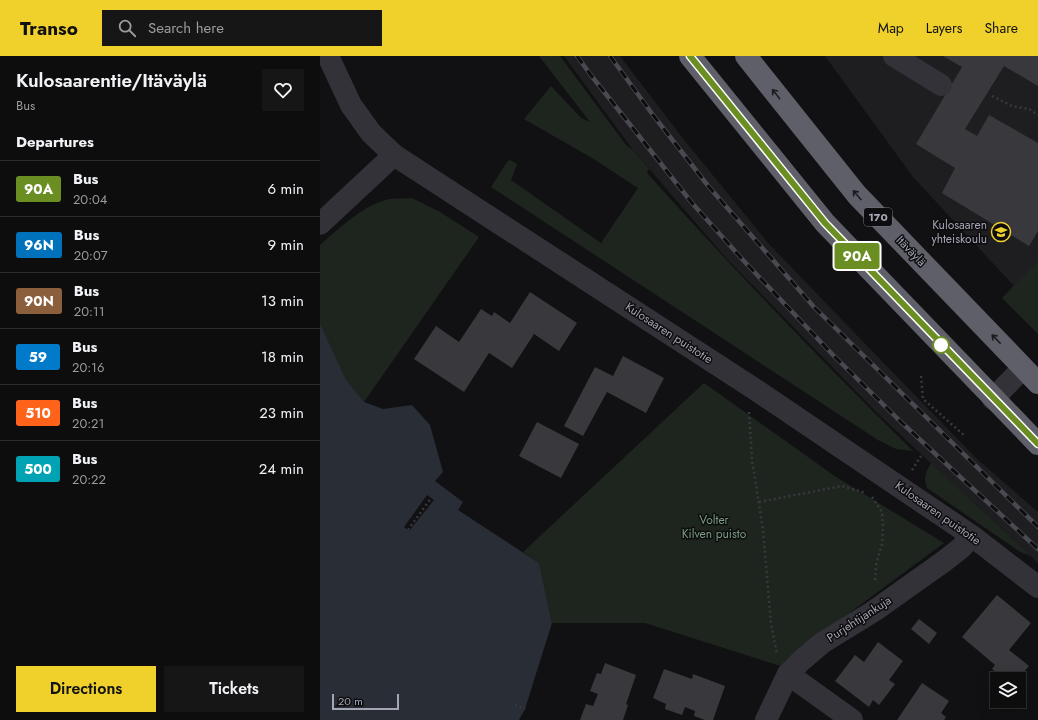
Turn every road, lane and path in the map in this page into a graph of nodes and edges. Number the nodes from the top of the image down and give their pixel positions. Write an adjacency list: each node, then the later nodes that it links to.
1 (328, 56): 8 (street, Kulosaaren puistotie)
2 (690, 56): 14 (highway)
3 (746, 56): 10 (highway, Itäväylä / 170, one-way to 3)
4 (894, 56): 5 (street)
5 (941, 85)
6 (992, 96): 7 (path)
7 (1038, 115)
8 (394, 155): 9 (street); 13 (street, Kulosaaren puistotie)
9 (320, 224)
10 (1023, 368): 12 (highway, Itäväylä / 170); 14 (street)
11 (921, 376): 15 (path)
12 (1038, 383)
13 (753, 388): 20 (path); 22 (street, Kulosaaren puistotie)
14 (993, 398): 16 (highway)
15 (965, 436)
16 (1038, 444)
17 (875, 491): 18 (path)
18 (872, 496): 20 (path); 24 (path)
19 (432, 498): 21 (path)
20 (759, 502): 25 (path)
21 (408, 530)
22 (972, 536): 23 (street, Kulosaaren puistotie); 24 (street, Purjehtijankuja)
23 (1038, 587)
24 (874, 611): 25 (street, Purjehtijankuja)
25 (788, 674): 28 (street, Purjehtijankuja); 29 (street)
26 (515, 705): 27 (path)
27 (525, 709)
28 (766, 720)
29 (852, 720)

